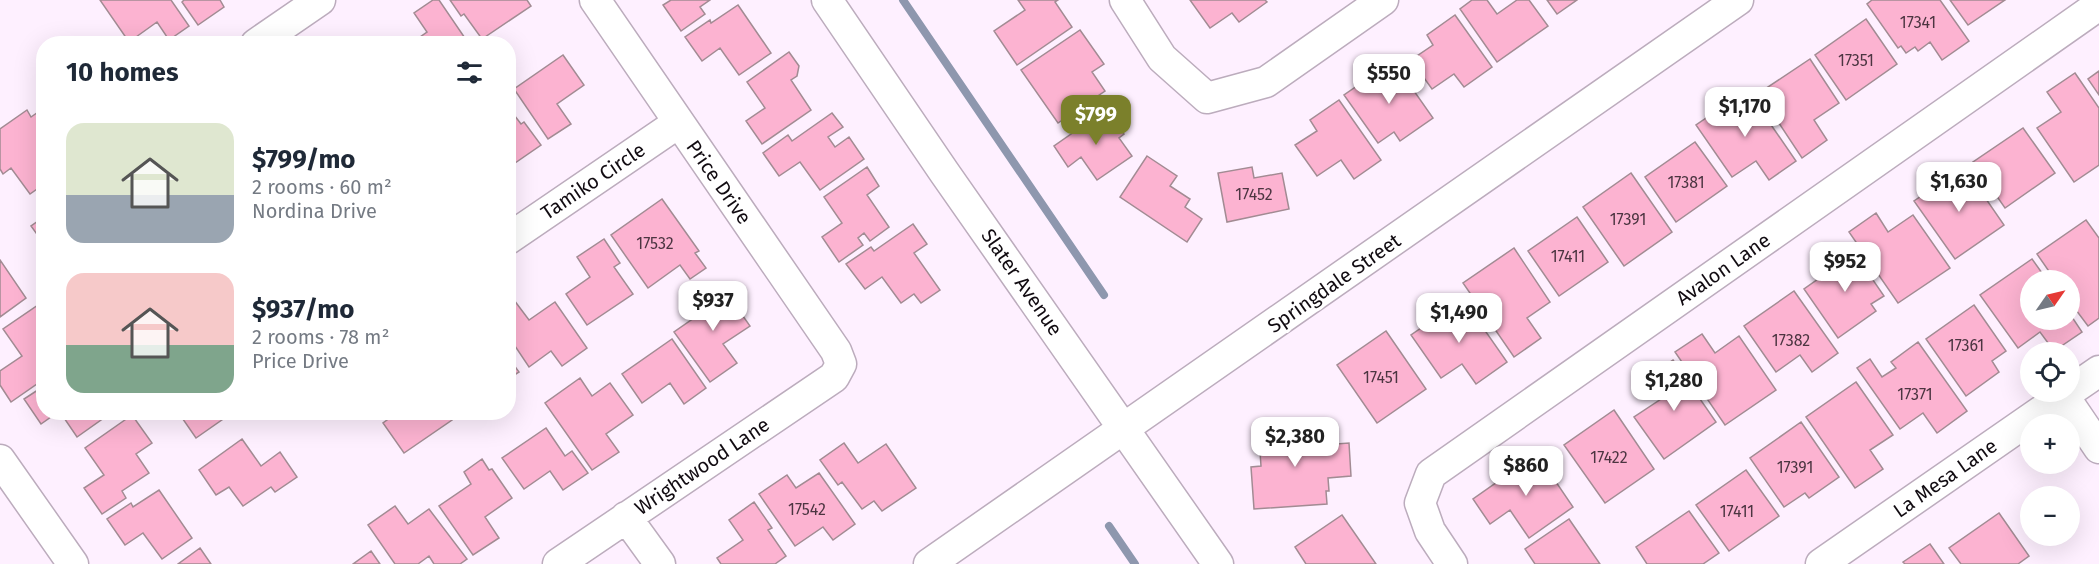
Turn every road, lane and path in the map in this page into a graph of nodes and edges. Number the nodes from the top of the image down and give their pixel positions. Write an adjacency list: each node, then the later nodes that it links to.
1 (320, 0): 8 (street)
2 (595, 0): 9 (street, Price Drive)
3 (827, 0): 16 (street, Slater Avenue)
4 (1125, 0): 5 (street)
5 (1383, 0)
6 (1738, 0): 16 (street, Springdale Street)
7 (2099, 5): 25 (street, Avalon Lane)
8 (268, 36)
9 (678, 123): 10 (street, Tamiko Circle); 11 (street, Price Drive)
10 (516, 234)
11 (841, 364): 19 (street, Wrightwood Lane)
12 (2099, 371): 13 (street, La Mesa Lane)
13 (2080, 383)
14 (2053, 402): 26 (street, La Mesa Lane)
15 (2073, 402): 17 (street)
16 (1123, 428): 23 (street, Springdale Street); 24 (street, Slater Avenue)
17 (2099, 448)
18 (0, 460): 20 (street)
19 (626, 517): 21 (street, Wrightwood Lane); 22 (street)
20 (73, 564)
21 (558, 564)
22 (660, 564)
23 (929, 564)
24 (1218, 564)
25 (1452, 564)
26 (1821, 564)

